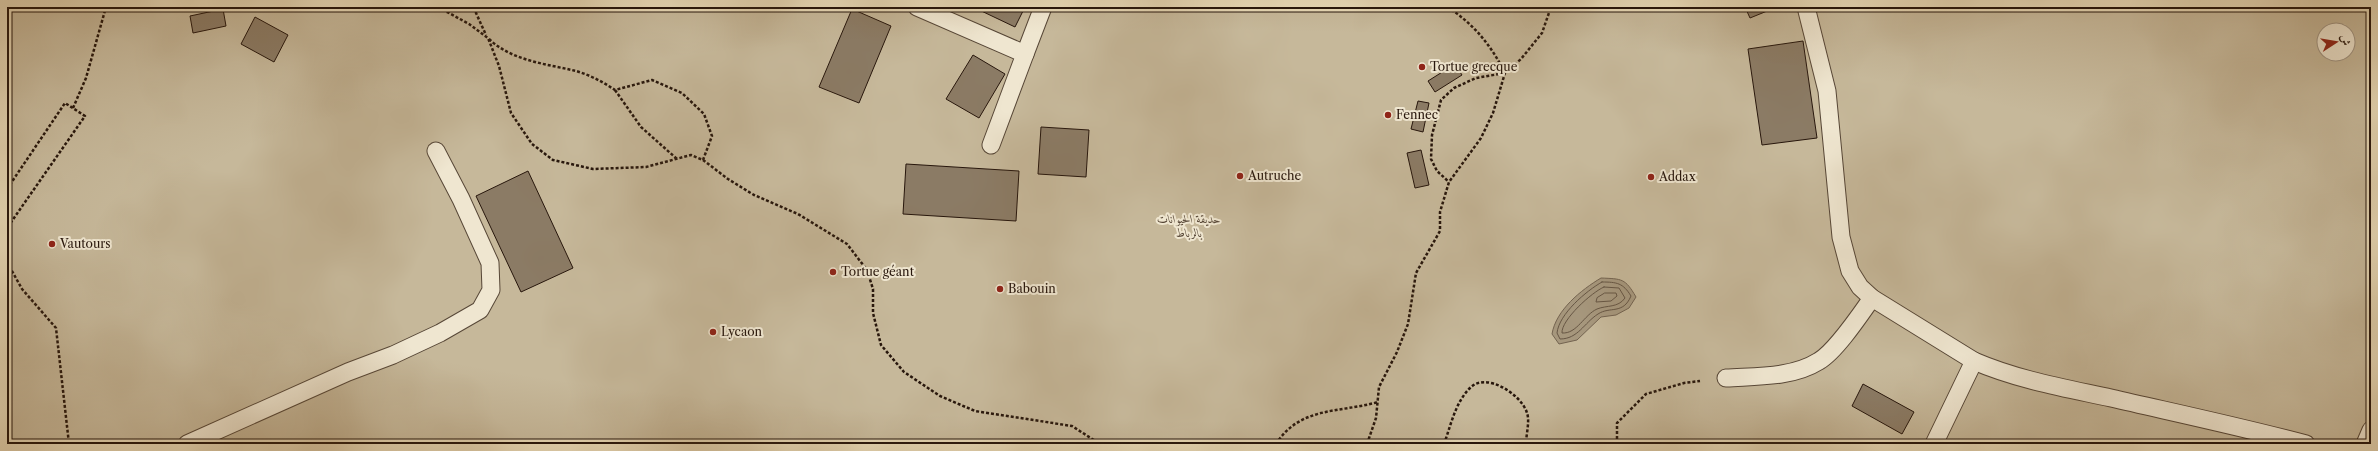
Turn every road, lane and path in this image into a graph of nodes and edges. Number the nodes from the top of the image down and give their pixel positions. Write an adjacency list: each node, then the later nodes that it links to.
1 (106, 7): 13 (path)
2 (438, 7): 9 (path)
3 (476, 7): 9 (path)
4 (917, 7): 10 (lane)
5 (1043, 7): 10 (lane)
6 (1447, 7): 11 (path)
7 (1551, 7): 11 (path)
8 (1806, 7): 22 (lane)
9 (488, 38): 12 (path); 16 (path)
10 (1024, 54): 14 (lane)
11 (1505, 73): 18 (path); 18 (path)
12 (615, 90): 16 (path); 17 (path)
13 (73, 108): 19 (path); 20 (path)
14 (991, 145)
15 (436, 151): 28 (lane)
16 (677, 159): 17 (path)
17 (703, 160): 29 (path)
18 (1449, 182): 25 (path)
19 (7, 189)
20 (7, 228)
21 (7, 262): 27 (path)
22 (1872, 298): 23 (lane); 24 (lane)
23 (1974, 361): 35 (lane); 36 (lane)
24 (1726, 378): 34 (path)
25 (1378, 402): 30 (path); 31 (path)
26 (2371, 430): 37 (lane)
27 (69, 444)
28 (187, 444)
29 (1100, 444)
30 (1276, 444)
31 (1367, 444)
32 (1444, 444): 33 (path)
33 (1526, 444)
34 (1617, 444)
35 (1934, 444)
36 (2306, 444)
37 (2365, 444)

